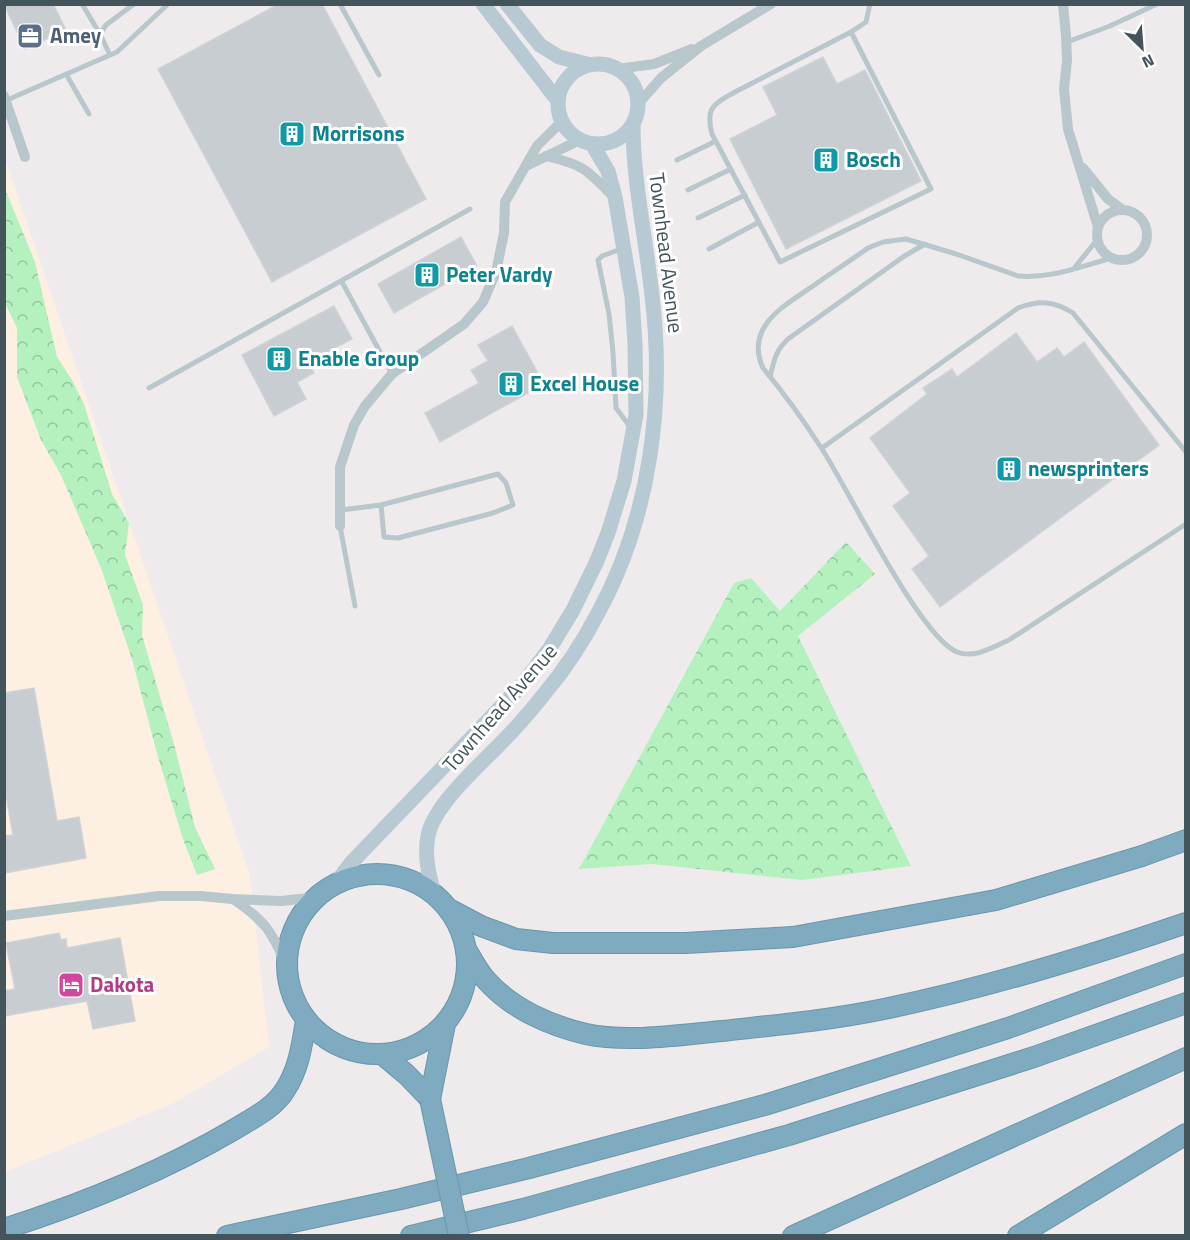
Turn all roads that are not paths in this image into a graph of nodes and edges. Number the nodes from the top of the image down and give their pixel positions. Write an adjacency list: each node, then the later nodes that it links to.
1 (82, 4): 12 (lane)
2 (134, 4): 12 (lane)
3 (168, 4): 15 (lane)
4 (340, 4): 19 (lane)
5 (483, 4): 21 (street)
6 (507, 4): 16 (street)
7 (771, 4): 14 (street)
8 (870, 4): 11 (lane)
9 (1063, 4): 13 (street)
10 (1156, 4): 13 (lane)
11 (851, 32): 26 (lane); 40 (lane)
12 (100, 34): 15 (lane)
13 (1067, 42): 31 (street)
14 (701, 46): 17 (street); 22 (street)
15 (110, 55): 18 (lane)
16 (591, 65): 17 (street); 21 (street)
17 (617, 69): 22 (street)
18 (66, 74): 20 (lane); 23 (lane)
19 (379, 75)
20 (6, 98): 29 (street)
21 (558, 101): 24 (street)
22 (638, 104): 25 (street)
23 (88, 114)
24 (562, 121): 27 (street); 32 (street)
25 (633, 124): 27 (street); 62 (street, Townhead Avenue)
26 (716, 141): 30 (lane); 33 (lane)
27 (586, 142): 28 (street); 36 (street, Townhead Avenue)
28 (546, 156): 32 (street); 36 (street)
29 (24, 157)
30 (677, 160)
31 (1078, 160): 38 (street); 41 (street)
32 (526, 166): 49 (street)
33 (731, 169): 34 (lane); 35 (lane)
34 (688, 190)
35 (745, 195): 39 (lane); 40 (lane)
36 (615, 197): 44 (street, Townhead Avenue)
37 (470, 210): 48 (lane)
38 (1123, 210): 41 (street); 46 (street)
39 (699, 218)
40 (759, 222): 45 (lane)
41 (1098, 227): 42 (street)
42 (1097, 240): 46 (street); 47 (lane)
43 (925, 244): 47 (lane); 50 (lane); 50 (lane)
44 (624, 248): 52 (street, Townhead Avenue); 52 (lane, Townhead Avenue)
45 (709, 249)
46 (1112, 258): 47 (lane)
47 (1074, 268)
48 (342, 282): 49 (lane); 51 (lane)
49 (392, 374): 56 (street)
50 (770, 377): 53 (lane)
51 (149, 388)
52 (634, 431): 61 (street, Townhead Avenue)
53 (822, 448): 54 (lane); 57 (lane)
54 (1185, 453)
55 (381, 505): 55 (lane); 56 (lane)
56 (339, 510): 58 (street)
57 (1185, 524)
58 (340, 526): 59 (lane)
59 (355, 606)
60 (1185, 840): 65 (highway)
61 (335, 884): 62 (highway); 63 (highway)
62 (434, 894): 65 (highway)
63 (318, 897): 64 (street); 70 (highway)
64 (232, 899): 66 (street); 70 (street)
65 (449, 909): 68 (highway)
66 (4, 916)
67 (1185, 923): 68 (highway)
68 (467, 951): 73 (highway)
69 (1185, 964): 79 (highway)
70 (287, 966): 72 (highway)
71 (1185, 1003): 80 (highway)
72 (306, 1020): 74 (highway); 78 (highway)
73 (445, 1024): 74 (highway); 76 (highway)
74 (382, 1054): 76 (highway)
75 (1185, 1058): 82 (highway)
76 (430, 1099): 81 (highway, bridge)
77 (1185, 1134): 83 (highway)
78 (4, 1229)
79 (227, 1236)
80 (411, 1236)
81 (459, 1236)
82 (793, 1236)
83 (1018, 1236)

